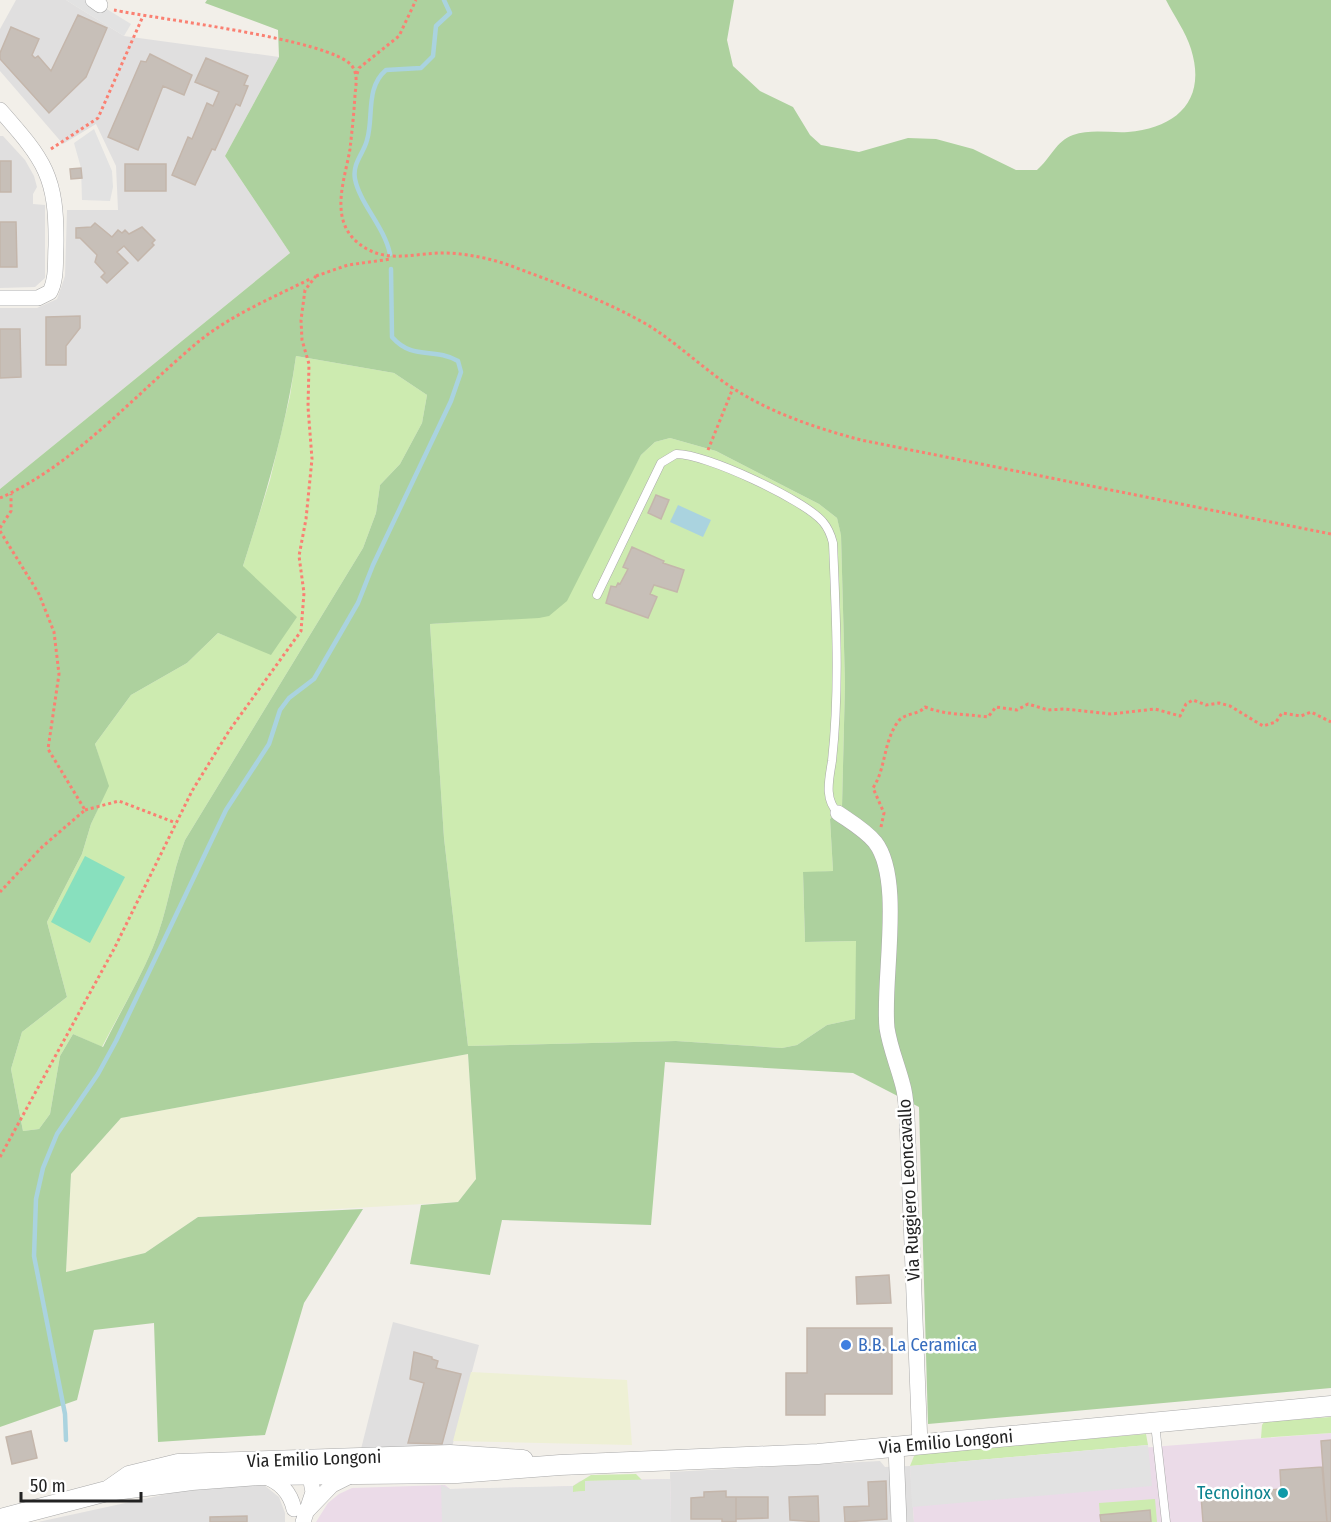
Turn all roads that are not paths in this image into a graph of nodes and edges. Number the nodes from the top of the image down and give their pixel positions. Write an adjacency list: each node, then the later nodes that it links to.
1 (0, 110): 2 (street)
2 (0, 298)
3 (597, 595): 4 (lane)
4 (838, 813): 7 (street, Via Ruggiero Leoncavallo)
5 (1331, 1406): 6 (street, Via Emilio Longoni)
6 (1155, 1423): 7 (street, Via Emilio Longoni); 19 (lane)
7 (920, 1445): 8 (street, Via Emilio Longoni)
8 (896, 1447): 11 (street, Via Emilio Longoni); 18 (street)
9 (450, 1455): 10 (street, Via Emilio Longoni); 11 (street, Via Emilio Longoni); 12 (street, Via Emilio Longoni)
10 (178, 1464): 12 (street, Via Emilio Longoni); 15 (street, Via Emilio Longoni)
11 (560, 1465): 13 (street, Via Emilio Longoni)
12 (306, 1474): 13 (street, Via Emilio Longoni); 14 (street, Via Emilio Longoni); 16 (street)
13 (353, 1474): 16 (street)
14 (260, 1475): 15 (street, Via Emilio Longoni); 16 (street)
15 (107, 1491): 17 (street, Via Emilio Longoni)
16 (300, 1516)
17 (0, 1520)
18 (900, 1522)
19 (1166, 1522)

